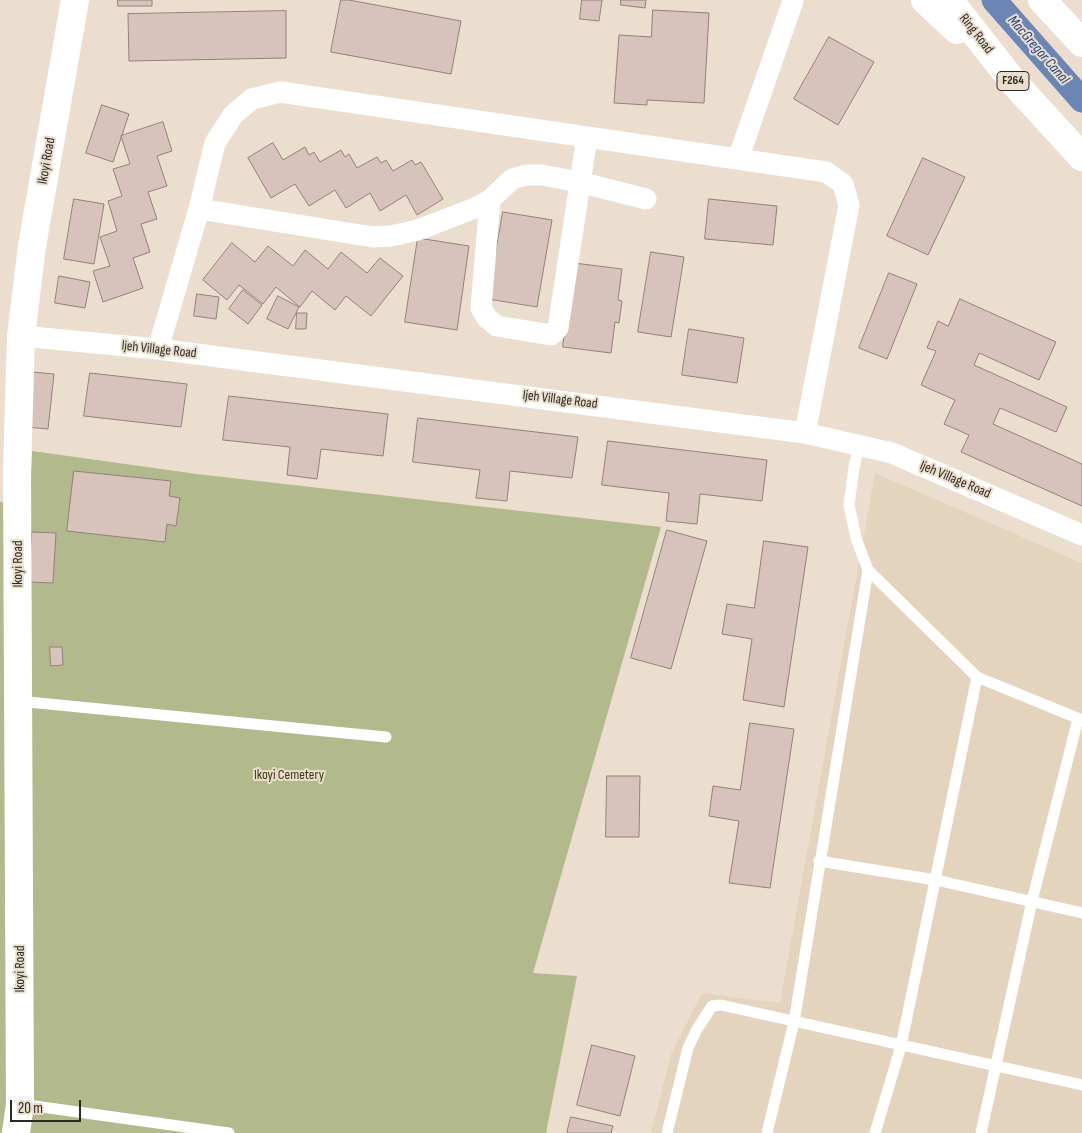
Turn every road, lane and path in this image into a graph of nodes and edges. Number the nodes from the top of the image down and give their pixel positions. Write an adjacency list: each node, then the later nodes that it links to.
1 (75, 0): 16 (main road, Ikoyi Road)
2 (925, 0): 8 (main road)
3 (949, 0): 8 (main road, Ring Road / F264)
4 (1042, 0): 7 (main road)
5 (1051, 0): 7 (main road)
6 (793, 1): 11 (street)
7 (1076, 37)
8 (1015, 84): 10 (main road, Ring Road / F264)
9 (587, 137): 11 (street); 12 (street); 15 (street)
10 (1082, 157)
11 (738, 159): 18 (street)
12 (579, 182): 13 (street); 14 (street); 14 (street)
13 (646, 199)
14 (490, 200): 15 (street)
15 (199, 209): 17 (street)
16 (21, 336): 17 (street, Ijeh Village Road); 23 (main road, Ikoyi Road)
17 (158, 349): 18 (street, Ijeh Village Road)
18 (805, 432): 19 (street, Ijeh Village Road)
19 (860, 444): 20 (street, Ijeh Village Road); 21 (lane)
20 (1082, 535)
21 (868, 570): 22 (lane); 26 (lane)
22 (978, 677): 24 (lane); 27 (lane)
23 (18, 701): 25 (lane); 34 (main road, Ikoyi Road)
24 (1080, 719): 28 (lane)
25 (386, 737)
26 (819, 861): 27 (lane); 30 (lane)
27 (936, 880): 28 (lane); 31 (lane)
28 (1032, 901): 29 (lane); 32 (lane)
29 (1082, 912)
30 (794, 1022): 31 (lane); 37 (lane); 38 (lane)
31 (901, 1046): 32 (lane); 39 (lane)
32 (996, 1066): 33 (lane); 40 (lane)
33 (1082, 1085)
34 (20, 1104): 35 (main road, Ikoyi Road); 36 (lane)
35 (16, 1133)
36 (230, 1133)
37 (666, 1133)
38 (767, 1133)
39 (875, 1133)
40 (981, 1133)

